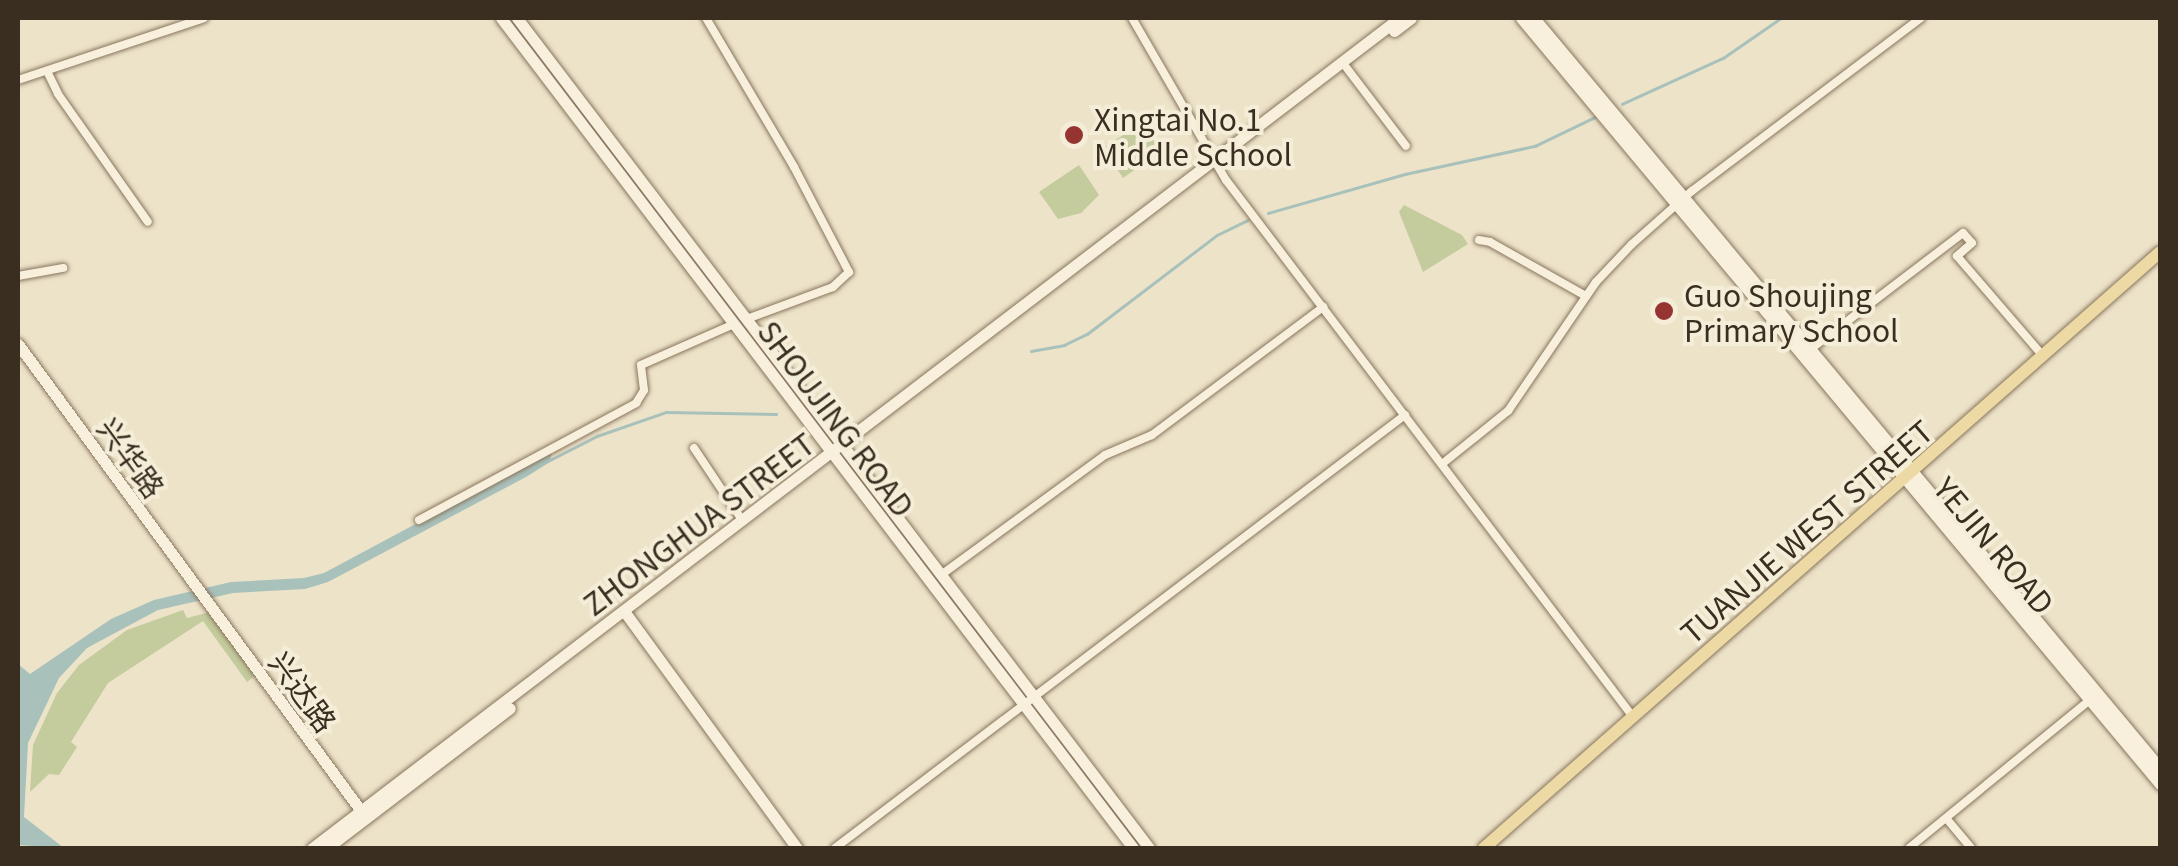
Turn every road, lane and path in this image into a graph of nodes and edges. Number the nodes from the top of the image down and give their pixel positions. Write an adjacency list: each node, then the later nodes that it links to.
1 (204, 18): 12 (street)
2 (501, 18): 25 (street, SHOUJING ROAD)
3 (517, 18): 25 (street, SHOUJING ROAD)
4 (706, 18): 25 (street)
5 (1132, 18): 15 (street)
6 (1399, 18): 15 (street, ZHONGHUA STREET)
7 (1411, 18): 11 (street, ZHONGHUA STREET)
8 (1520, 18): 16 (street, YEJIN ROAD)
9 (1534, 18): 16 (street, YEJIN ROAD)
10 (1921, 18): 16 (street)
11 (1346, 68): 14 (street); 15 (street, ZHONGHUA STREET)
12 (47, 71): 13 (street); 17 (street)
13 (18, 80)
14 (1406, 146)
15 (1215, 163): 24 (street); 31 (street, ZHONGHUA STREET)
16 (1682, 200): 23 (street); 27 (street, YEJIN ROAD); 33 (street, YEJIN ROAD)
17 (148, 222)
18 (1479, 240): 23 (street)
19 (2160, 252): 28 (main road, TUANJIE WEST STREET)
20 (2160, 263): 33 (main road, TUANJIE WEST STREET)
21 (63, 268): 22 (street)
22 (18, 276)
23 (1586, 296): 32 (street)
24 (1323, 307): 29 (street); 36 (street)
25 (740, 322): 31 (street, SHOUJING ROAD); 34 (street)
26 (18, 344): 37 (street, 兴华路)
27 (1812, 348): 28 (street); 33 (street, YEJIN ROAD)
28 (2042, 356): 33 (main road, TUANJIE WEST STREET)
29 (1405, 415): 32 (street); 40 (street)
30 (694, 448): 35 (street)
31 (839, 451): 35 (street, ZHONGHUA STREET); 36 (street, SHOUJING ROAD); 38 (street, ZHONGHUA STREET); 40 (street, SHOUJING ROAD)
32 (1442, 464): 41 (street)
33 (1912, 477): 39 (street, YEJIN ROAD); 41 (main road, TUANJIE WEST STREET); 42 (street, YEJIN ROAD); 53 (main road, TUANJIE WEST STREET)
34 (419, 520)
35 (742, 520): 38 (street, ZHONGHUA STREET)
36 (941, 575): 40 (street, SHOUJING ROAD)
37 (206, 600): 44 (street, 兴达路)
38 (626, 614): 44 (street, ZHONGHUA STREET); 47 (street, ZHONGHUA STREET); 48 (street)
39 (2090, 700): 43 (street, YEJIN ROAD); 45 (street)
40 (1029, 701): 49 (street); 50 (street, SHOUJING ROAD); 51 (street, SHOUJING ROAD)
41 (1633, 717): 52 (main road, TUANJIE WEST STREET)
42 (2160, 768)
43 (2160, 784)
44 (362, 811): 46 (street, ZHONGHUA STREET)
45 (1946, 818): 54 (street); 55 (street)
46 (312, 848)
47 (326, 848)
48 (797, 848)
49 (835, 848)
50 (1133, 848)
51 (1149, 848)
52 (1484, 848)
53 (1497, 848)
54 (1909, 848)
55 (1971, 848)

